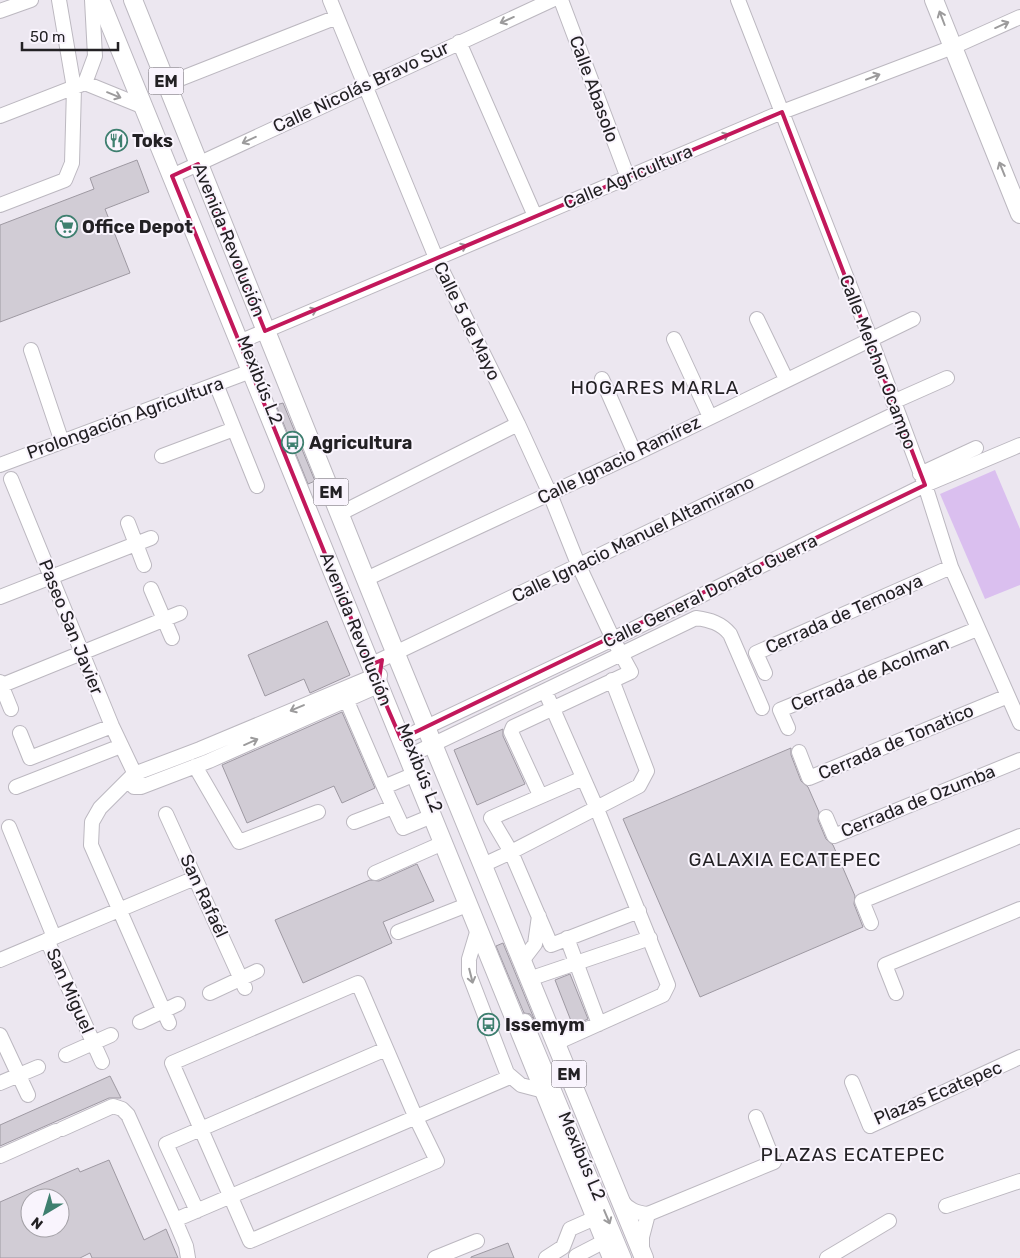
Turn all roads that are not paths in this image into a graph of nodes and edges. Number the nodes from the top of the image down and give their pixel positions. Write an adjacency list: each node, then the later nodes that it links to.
1 (31, 0): 13 (street)
2 (59, 0): 19 (street)
3 (92, 0): 19 (street)
4 (100, 0): 21 (main road, Avenida Revolución / EM)
5 (106, 0): 25 (street)
6 (124, 0): 24 (street)
7 (133, 0): 18 (main road, Avenida Revolución / EM)
8 (330, 0): 14 (street, Calle 5 de Mayo)
9 (552, 0): 16 (street, Calle Nicolás Bravo Sur, one-way to 16)
10 (561, 0): 26 (street, Calle Abasolo)
11 (738, 0): 22 (street, Calle Melchor Ocampo)
12 (934, 0): 17 (main road, one-way to 12)
13 (0, 11)
14 (337, 17): 18 (street); 20 (street, Calle 5 de Mayo)
15 (1020, 17): 17 (street, Calle Agricultura, one-way to 15)
16 (459, 42): 20 (street, Calle Nicolás Bravo Sur); 29 (street)
17 (953, 47): 22 (street, Calle Agricultura, one-way to 17); 28 (main road, one-way to 17)
18 (167, 84): 24 (main road, Avenida Revolución / EM)
19 (79, 85): 21 (street, one-way to 21); 23 (street); 27 (street)
20 (365, 85): 24 (street, Calle Nicolás Bravo Sur, one-way to 24); 30 (street, Calle 5 de Mayo)
21 (144, 107): 25 (main road, Avenida Revolución / EM)
22 (782, 112): 26 (street, Calle Agricultura, one-way to 22); 35 (street, Calle Melchor Ocampo)
23 (0, 116)
24 (195, 165): 25 (street, Calle Nicolás Bravo Sur); 33 (main road, Avenida Revolución / EM)
25 (174, 174): 36 (main road, Avenida Revolución / EM)
26 (628, 178): 29 (street, Calle Agricultura)
27 (0, 205)
28 (1020, 214)
29 (535, 216): 30 (street, Calle Agricultura, one-way to 29)
30 (436, 258): 33 (street, Calle Agricultura, one-way to 30); 45 (street, Calle 5 de Mayo)
31 (757, 319): 41 (street)
32 (913, 319): 35 (street, Calle Ignacio Ramírez)
33 (262, 332): 36 (street, Calle Agricultura); 57 (main road, Avenida Revolución / EM); 75 (street, Mexibús L2)
34 (674, 339): 44 (street)
35 (871, 340): 41 (street, Calle Ignacio Ramírez); 43 (street, Calle Melchor Ocampo)
36 (241, 341): 38 (main road, Avenida Revolución / EM); 75 (street, Mexibús L2)
37 (31, 350): 47 (street)
38 (251, 371): 42 (street, Prolongación Agricultura); 75 (main road, Avenida Revolución / EM)
39 (947, 378): 43 (street, Calle Ignacio Manuel Altamirano)
40 (602, 379): 50 (street)
41 (786, 379): 44 (street, Calle Ignacio Ramírez)
42 (216, 384): 46 (street); 47 (street, Prolongación Agricultura)
43 (895, 408): 54 (street, Calle Melchor Ocampo); 61 (street, Calle Ignacio Manuel Altamirano)
44 (710, 417): 50 (street, Calle Ignacio Ramírez)
45 (518, 424): 56 (street, Calle 5 de Mayo); 57 (street)
46 (234, 429): 51 (street); 55 (street)
47 (62, 442): 52 (street, Prolongación Agricultura)
48 (1020, 445): 54 (street, Calle General Donato Guerra)
49 (976, 448): 54 (street)
50 (635, 454): 56 (street, Calle Ignacio Ramírez)
51 (162, 456)
52 (0, 465)
53 (11, 479): 64 (street, Paseo San Javier)
54 (923, 480): 63 (street, Calle Melchor Ocampo); 72 (street, Calle General Donato Guerra)
55 (257, 486)
56 (550, 494): 61 (street, Calle 5 de Mayo); 65 (street, Calle Ignacio Ramírez)
57 (339, 514): 65 (main road, Avenida Revolución / EM)
58 (128, 523): 60 (street)
59 (150, 538): 60 (street)
60 (136, 545): 62 (street); 64 (street)
61 (578, 564): 72 (street, Calle 5 de Mayo); 75 (street, Calle Ignacio Manuel Altamirano)
62 (144, 565)
63 (951, 567): 70 (street, Calle Melchor Ocampo); 76 (street, Cerrada de Temoaya)
64 (51, 578): 67 (street); 73 (street, Paseo San Javier)
65 (366, 579): 75 (main road, Avenida Revolución / EM)
66 (152, 589): 69 (street)
67 (0, 597)
68 (180, 614): 69 (street)
69 (164, 621): 71 (street); 73 (street)
70 (977, 629): 80 (street, Calle Melchor Ocampo); 87 (street, Cerrada de Acolman)
71 (172, 638)
72 (613, 639): 74 (street, Calle 5 de Mayo); 89 (street, Calle General Donato Guerra)
73 (82, 654): 78 (street); 86 (street, Paseo San Javier)
74 (623, 654): 77 (street); 79 (street); 82 (street)
75 (381, 666): 81 (street); 89 (main road, Avenida Revolución / EM); 89 (main road, Avenida Revolución / EM); 90 (street, one-way to 90)
76 (765, 673)
77 (612, 680): 84 (street); 106 (street)
78 (0, 684): 83 (street)
79 (545, 691): 84 (street); 92 (street)
80 (1008, 696): 85 (street, Calle Melchor Ocampo); 93 (street, Cerrada de Tonatico)
81 (346, 699): 94 (street, one-way to 81); 103 (street)
82 (762, 708)
83 (12, 710)
84 (553, 710): 99 (street); 104 (street)
85 (1020, 723)
86 (112, 726): 88 (street); 91 (street, Paseo San Javier)
87 (788, 728)
88 (20, 733)
89 (414, 733): 92 (main road, Avenida Revolución / EM); 92 (main road, Avenida Revolución / EM)
90 (219, 741): 94 (street); 97 (street)
91 (122, 746): 97 (street, Paseo San Javier); 101 (street)
92 (421, 750): 98 (main road, Avenida Revolución / EM); 116 (main road, Avenida Revolución / EM); 172 (street, Mexibús L2); 178 (street, Mexibús L2, one-way to 178)
93 (799, 752)
94 (225, 754): 96 (street)
95 (1020, 760): 110 (street, Cerrada de Ozumba)
96 (195, 766): 102 (street); 107 (street)
97 (134, 774): 100 (street); 102 (street, Paseo San Javier)
98 (415, 774): 103 (street); 109 (main road, Avenida Revolución / EM)
99 (583, 778): 104 (street); 106 (street)
100 (123, 786): 102 (street); 120 (street)
101 (16, 787)
102 (141, 787)
103 (384, 787): 105 (street)
104 (540, 795): 115 (street)
105 (393, 807): 109 (street); 111 (street)
106 (597, 809): 115 (street); 122 (street)
107 (318, 812)
108 (166, 814): 118 (street, San Rafaél)
109 (432, 816): 114 (main road, Avenida Revolución / EM)
110 (826, 817)
111 (354, 822)
112 (9, 827): 127 (street, San Miguel)
113 (1020, 836): 124 (street)
114 (443, 843): 117 (street); 119 (main road, Avenida Revolución / EM)
115 (511, 852): 116 (street); 123 (street)
116 (483, 865): 131 (main road, Avenida Revolución / EM)
117 (375, 874)
118 (195, 878): 120 (street); 135 (street, San Rafaél)
119 (466, 903): 125 (main road, Avenida Revolución / EM); 126 (street)
120 (119, 909): 127 (street); 139 (street)
121 (1020, 909): 137 (street)
122 (639, 911): 128 (street); 129 (street)
123 (539, 916): 128 (street); 131 (street)
124 (870, 923)
125 (478, 929): 152 (street, one-way to 152); 155 (main road, Avenida Revolución / EM)
126 (398, 932)
127 (51, 938): 130 (street); 144 (street, San Miguel)
128 (566, 938): 132 (street)
129 (650, 938): 132 (street); 141 (street)
130 (0, 960)
131 (522, 961): 134 (main road, Avenida Revolución / EM)
132 (576, 963): 134 (street); 141 (street)
133 (257, 971): 135 (street)
134 (530, 979): 145 (main road, Avenida Revolución / EM)
135 (243, 983): 136 (street)
136 (210, 993)
137 (896, 993)
138 (178, 1004): 139 (street)
139 (166, 1017): 140 (street)
140 (140, 1022)
141 (599, 1024): 145 (street)
142 (0, 1035): 151 (street)
143 (111, 1036): 144 (street, San Miguel)
144 (93, 1042): 147 (street, San Miguel); 149 (street, San Miguel)
145 (556, 1042): 163 (main road, Avenida Revolución / EM)
146 (386, 1049): 158 (street); 159 (street); 159 (street)
147 (66, 1055)
148 (1020, 1056): 154 (street, Plazas Ecatepec)
149 (102, 1062)
150 (38, 1067): 151 (street)
151 (19, 1074): 153 (street); 156 (street)
152 (510, 1077): 155 (street); 158 (street)
153 (0, 1082)
154 (852, 1082)
155 (544, 1091): 167 (main road, Avenida Revolución / EM)
156 (28, 1095)
157 (756, 1116): 166 (street)
158 (416, 1118): 162 (street); 162 (street)
159 (201, 1128): 162 (street); 165 (street)
160 (0, 1156): 168 (street)
161 (1020, 1181): 164 (street)
162 (231, 1197): 165 (street)
163 (620, 1199): 166 (street); 172 (main road, Avenida Revolución / EM)
164 (946, 1206)
165 (197, 1211): 168 (street)
166 (648, 1214): 172 (street)
167 (595, 1218): 171 (main road, Avenida Revolución / EM); 175 (street)
168 (175, 1220): 173 (street)
169 (889, 1221): 179 (street)
170 (477, 1241): 174 (street)
171 (605, 1241): 176 (street); 177 (main road, Avenida Revolución / EM)
172 (641, 1256)
173 (188, 1258)
174 (435, 1258)
175 (546, 1258)
176 (577, 1258)
177 (612, 1258)
178 (624, 1258)
179 (828, 1258)

